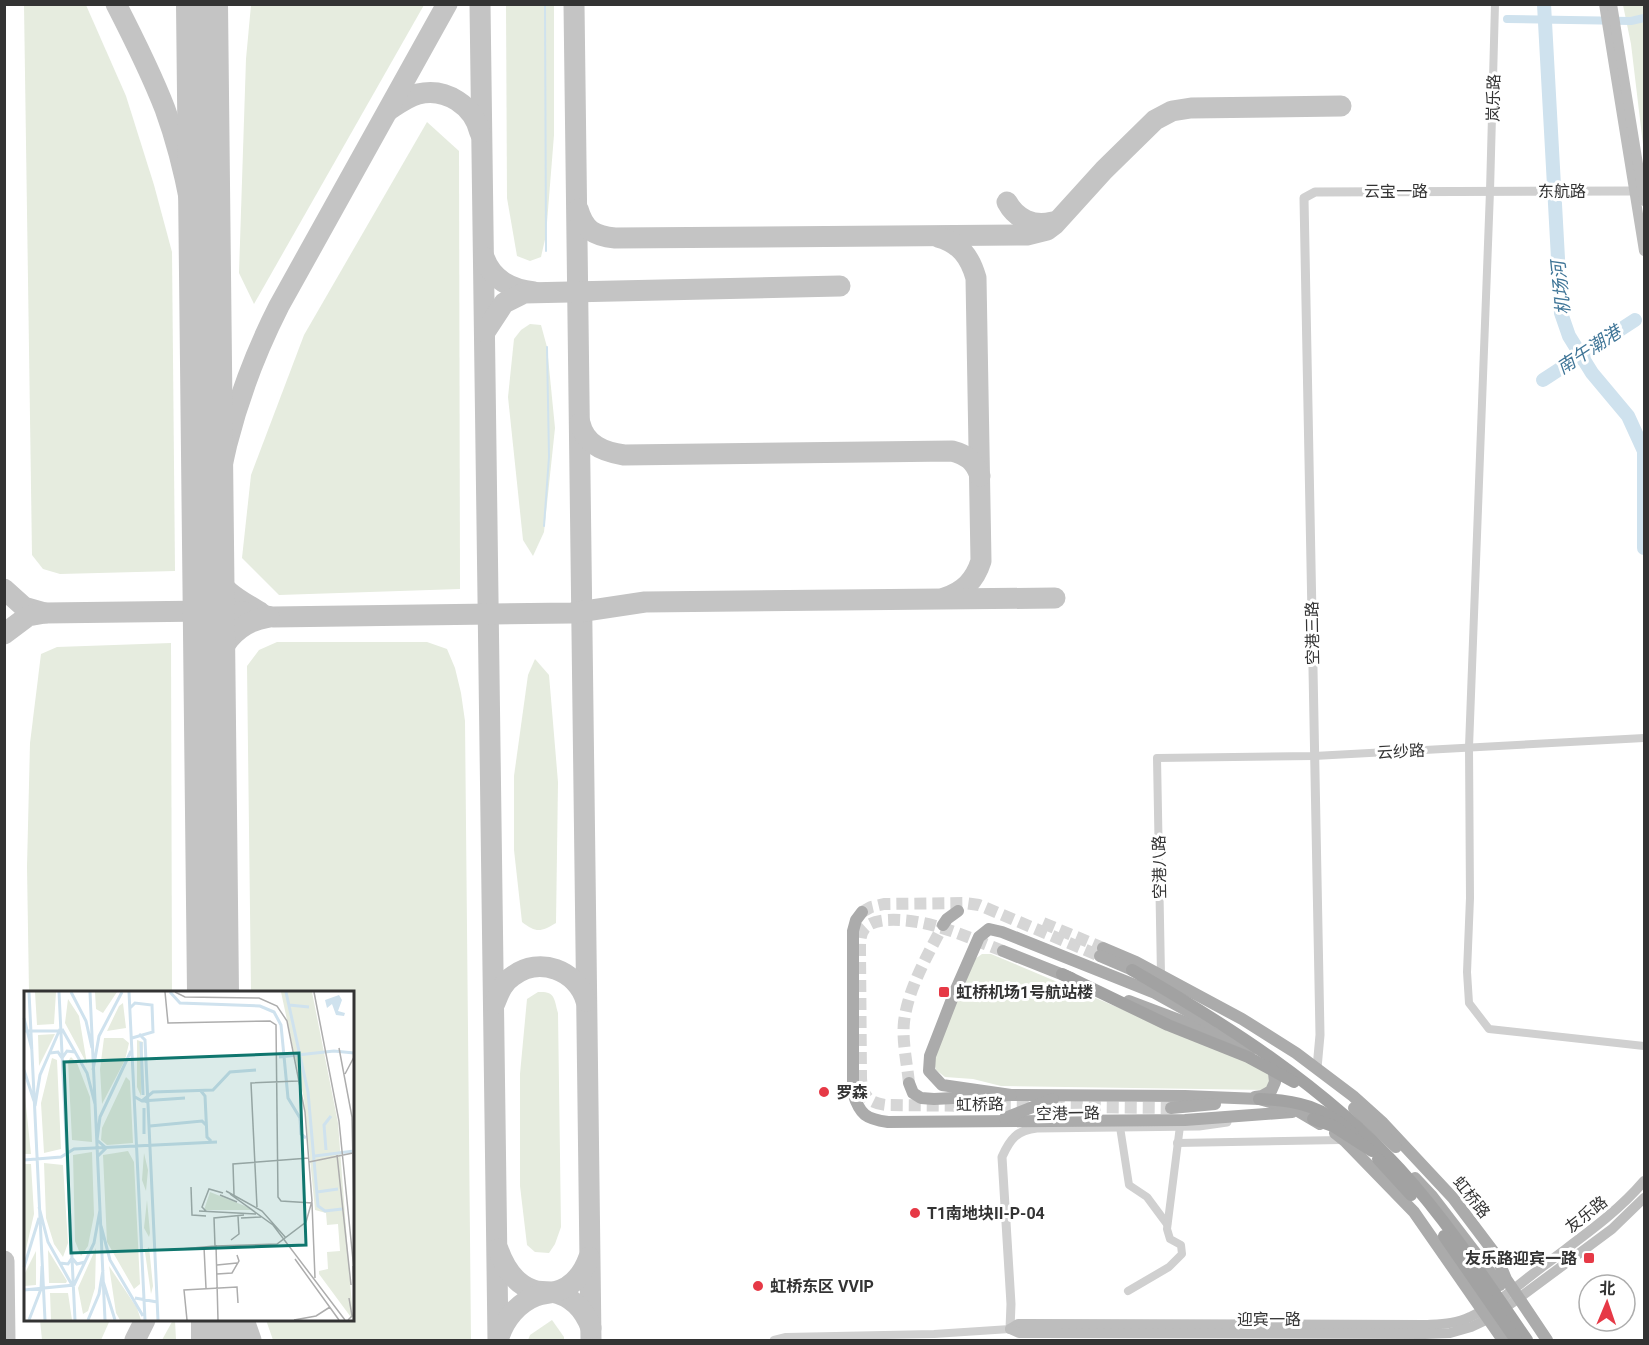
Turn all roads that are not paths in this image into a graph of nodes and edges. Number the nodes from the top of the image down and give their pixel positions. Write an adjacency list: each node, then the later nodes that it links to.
1 (1495, 4): 3 (street, 岚乐路)
2 (1608, 6): 5 (main road)
3 (1490, 191): 5 (street, 东航路); 6 (street, 云宝一路); 9 (street, 岚乐路)
4 (1617, 192): 5 (street)
5 (1640, 194): 7 (main road)
6 (1304, 198): 10 (street, 空港三路)
7 (1644, 251)
8 (1644, 738): 9 (street, 云纱路)
9 (1469, 747): 10 (street, 云纱路); 20 (street, 岚乐路)
10 (1314, 756): 11 (street, 云纱路); 22 (street, 空港三路)
11 (1157, 758): 19 (street, 空港八路)
12 (958, 911): 14 (main road)
13 (861, 912): 30 (main road, 虹桥路)
14 (943, 925)
15 (1002, 951): 18 (main road)
16 (1079, 962): 19 (main road); 21 (main road); 24 (main road)
17 (1132, 970): 19 (main road, 虹桥路); 31 (highway); 40 (main road, 虹桥路)
18 (1062, 974): 21 (main road); 31 (highway)
19 (1161, 975): 22 (main road, 虹桥路)
20 (1644, 1046)
21 (1261, 1052): 26 (main road); 40 (main road)
22 (1317, 1068): 40 (main road, 虹桥路)
23 (909, 1083): 24 (main road, 虹桥路)
24 (1011, 1095): 25 (main road, 虹桥路)
25 (1060, 1096): 26 (main road, 虹桥路); 30 (main road)
26 (1239, 1099): 27 (main road, 虹桥路)
27 (1258, 1100): 28 (main road); 29 (main road, 虹桥路); 36 (highway)
28 (1258, 1113): 29 (main road, 虹桥路); 30 (main road, 虹桥路); 32 (street, 空港一路)
29 (1309, 1117): 34 (main road, 虹桥路); 36 (highway)
30 (998, 1120)
31 (1354, 1125): 48 (highway)
32 (1180, 1126): 33 (street, 空港一路); 35 (street)
33 (1120, 1127): 39 (street); 43 (street, 空港一路)
34 (1345, 1141): 35 (street); 42 (main road, 虹桥路)
35 (1177, 1143): 39 (street)
36 (1372, 1151): 47 (highway)
37 (1644, 1181): 40 (main road, 友乐路)
38 (1644, 1198): 40 (main road, 友乐路)
39 (1167, 1224): 41 (street)
40 (1510, 1288): 42 (main road, 迎宾一路); 49 (main road, 虹桥路)
41 (1128, 1291)
42 (1486, 1315): 43 (main road, 迎宾一路); 46 (main road, 虹桥路)
43 (1015, 1333): 44 (street, 迎宾一路)
44 (934, 1337): 45 (street, 迎宾一路)
45 (774, 1341)
46 (1503, 1341)
47 (1515, 1341)
48 (1527, 1341)
49 (1547, 1341)

